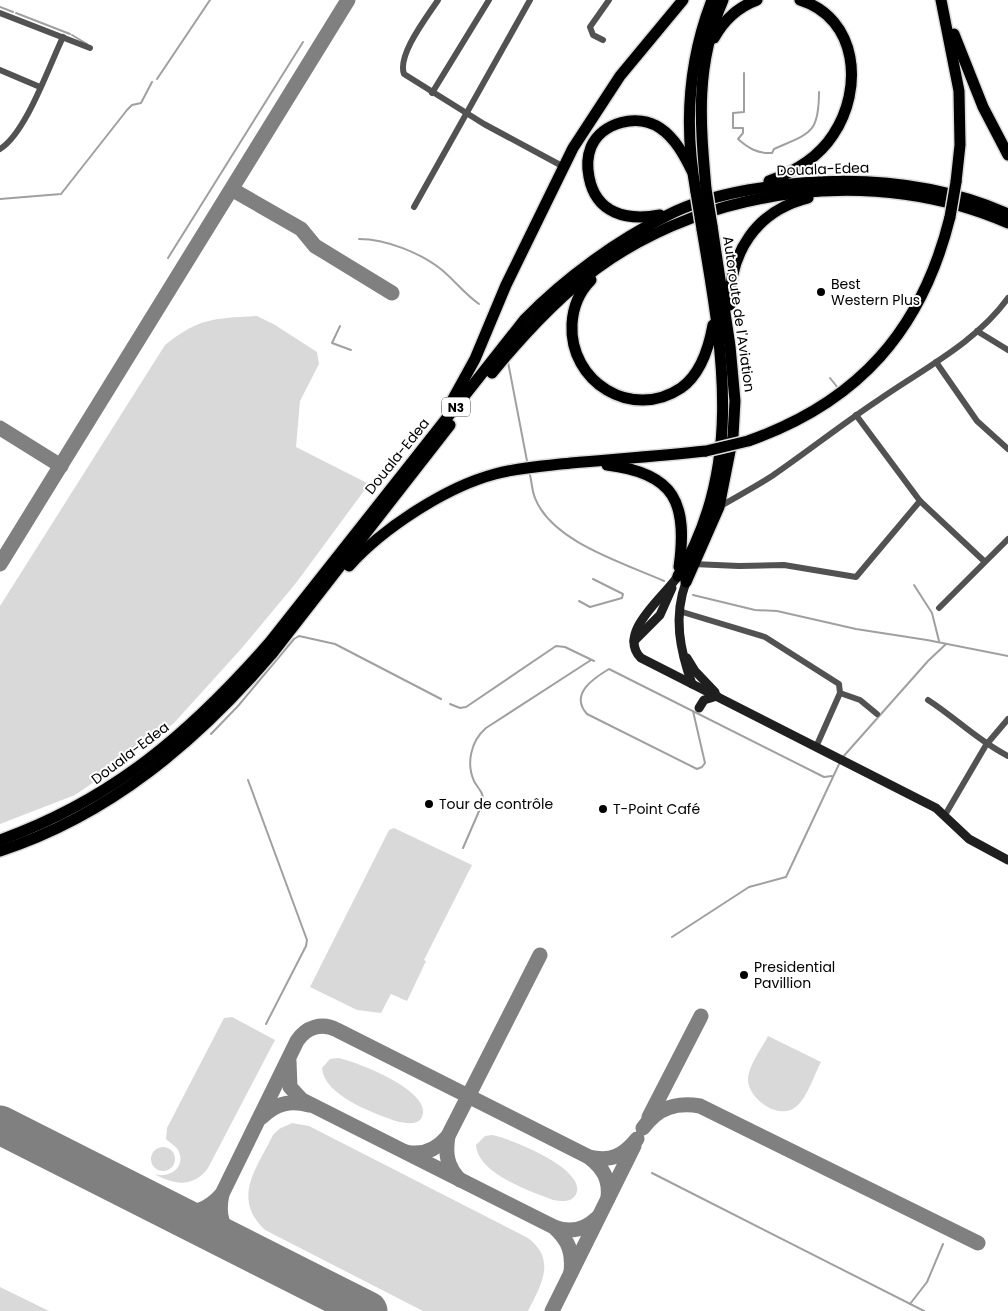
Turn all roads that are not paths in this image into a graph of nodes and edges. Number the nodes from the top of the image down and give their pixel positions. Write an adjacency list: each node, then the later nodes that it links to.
1 (438, 0): 18 (street)
2 (489, 0): 18 (street)
3 (530, 0): 19 (street)
4 (609, 0): 13 (street)
5 (683, 0): 22 (highway)
6 (712, 0): 23 (highway, Autoroute de l'Aviation)
7 (723, 0): 15 (highway, Autoroute de l'Aviation)
8 (757, 0): 15 (highway)
9 (800, 0): 25 (highway)
10 (941, 0): 21 (highway); 42 (highway, bridge)
11 (0, 12): 12 (street)
12 (63, 37): 14 (street); 17 (street)
13 (603, 40)
14 (90, 48)
15 (706, 55): 24 (highway, Autoroute de l'Aviation)
16 (0, 70): 17 (street)
17 (40, 87): 20 (street)
18 (432, 93): 19 (street)
19 (466, 114): 22 (street); 27 (street)
20 (0, 149)
21 (1008, 155)
22 (564, 167): 40 (highway)
23 (692, 171): 24 (highway, Autoroute de l'Aviation); 28 (highway)
24 (700, 190): 31 (highway, Autoroute de l'Aviation, bridge)
25 (735, 192): 28 (highway, Douala-Edea / N3); 29 (highway, Douala-Edea / N3)
26 (927, 198): 30 (highway, Douala-Edea / N3); 32 (highway, Douala-Edea / N3); 36 (highway)
27 (414, 207)
28 (669, 214): 40 (highway, Douala-Edea / N3)
29 (1008, 214)
30 (1008, 223)
31 (707, 228): 34 (highway, Autoroute de l'Aviation); 36 (highway, Autoroute de l'Aviation)
32 (630, 247): 34 (highway); 51 (highway, Douala-Edea / N3)
33 (1008, 298): 35 (street)
34 (715, 308): 47 (highway, Autoroute de l'Aviation)
35 (977, 331): 37 (street); 38 (street)
36 (730, 346): 44 (highway, Autoroute de l'Aviation)
37 (1008, 350)
38 (936, 362): 39 (street); 41 (street)
39 (856, 415): 43 (street); 44 (street)
40 (430, 438): 64 (highway, Douala-Edea / N3)
41 (1008, 449)
42 (583, 462): 48 (highway); 51 (highway)
43 (920, 501): 46 (street); 47 (street)
44 (719, 507): 47 (highway, Autoroute de l'Aviation)
45 (1008, 540): 46 (street)
46 (984, 561): 49 (street)
47 (690, 563): 48 (highway, Autoroute de l'Aviation)
48 (679, 581): 50 (street, Autoroute de l'Aviation); 53 (street)
49 (939, 608)
50 (679, 611): 52 (street, Autoroute de l'Aviation); 54 (street)
51 (298, 623): 65 (highway, Douala-Edea / N3)
52 (681, 647): 53 (street, Autoroute de l'Aviation); 55 (street)
53 (692, 684): 55 (street)
54 (840, 692): 58 (street); 61 (street)
55 (720, 697): 57 (street); 61 (street)
56 (928, 700): 60 (street)
57 (699, 708)
58 (877, 714)
59 (1008, 719): 60 (street)
60 (986, 746): 62 (street); 63 (street)
61 (816, 747): 63 (street)
62 (1008, 756)
63 (945, 815): 66 (street)
64 (0, 840)
65 (0, 850)
66 (1008, 860)

